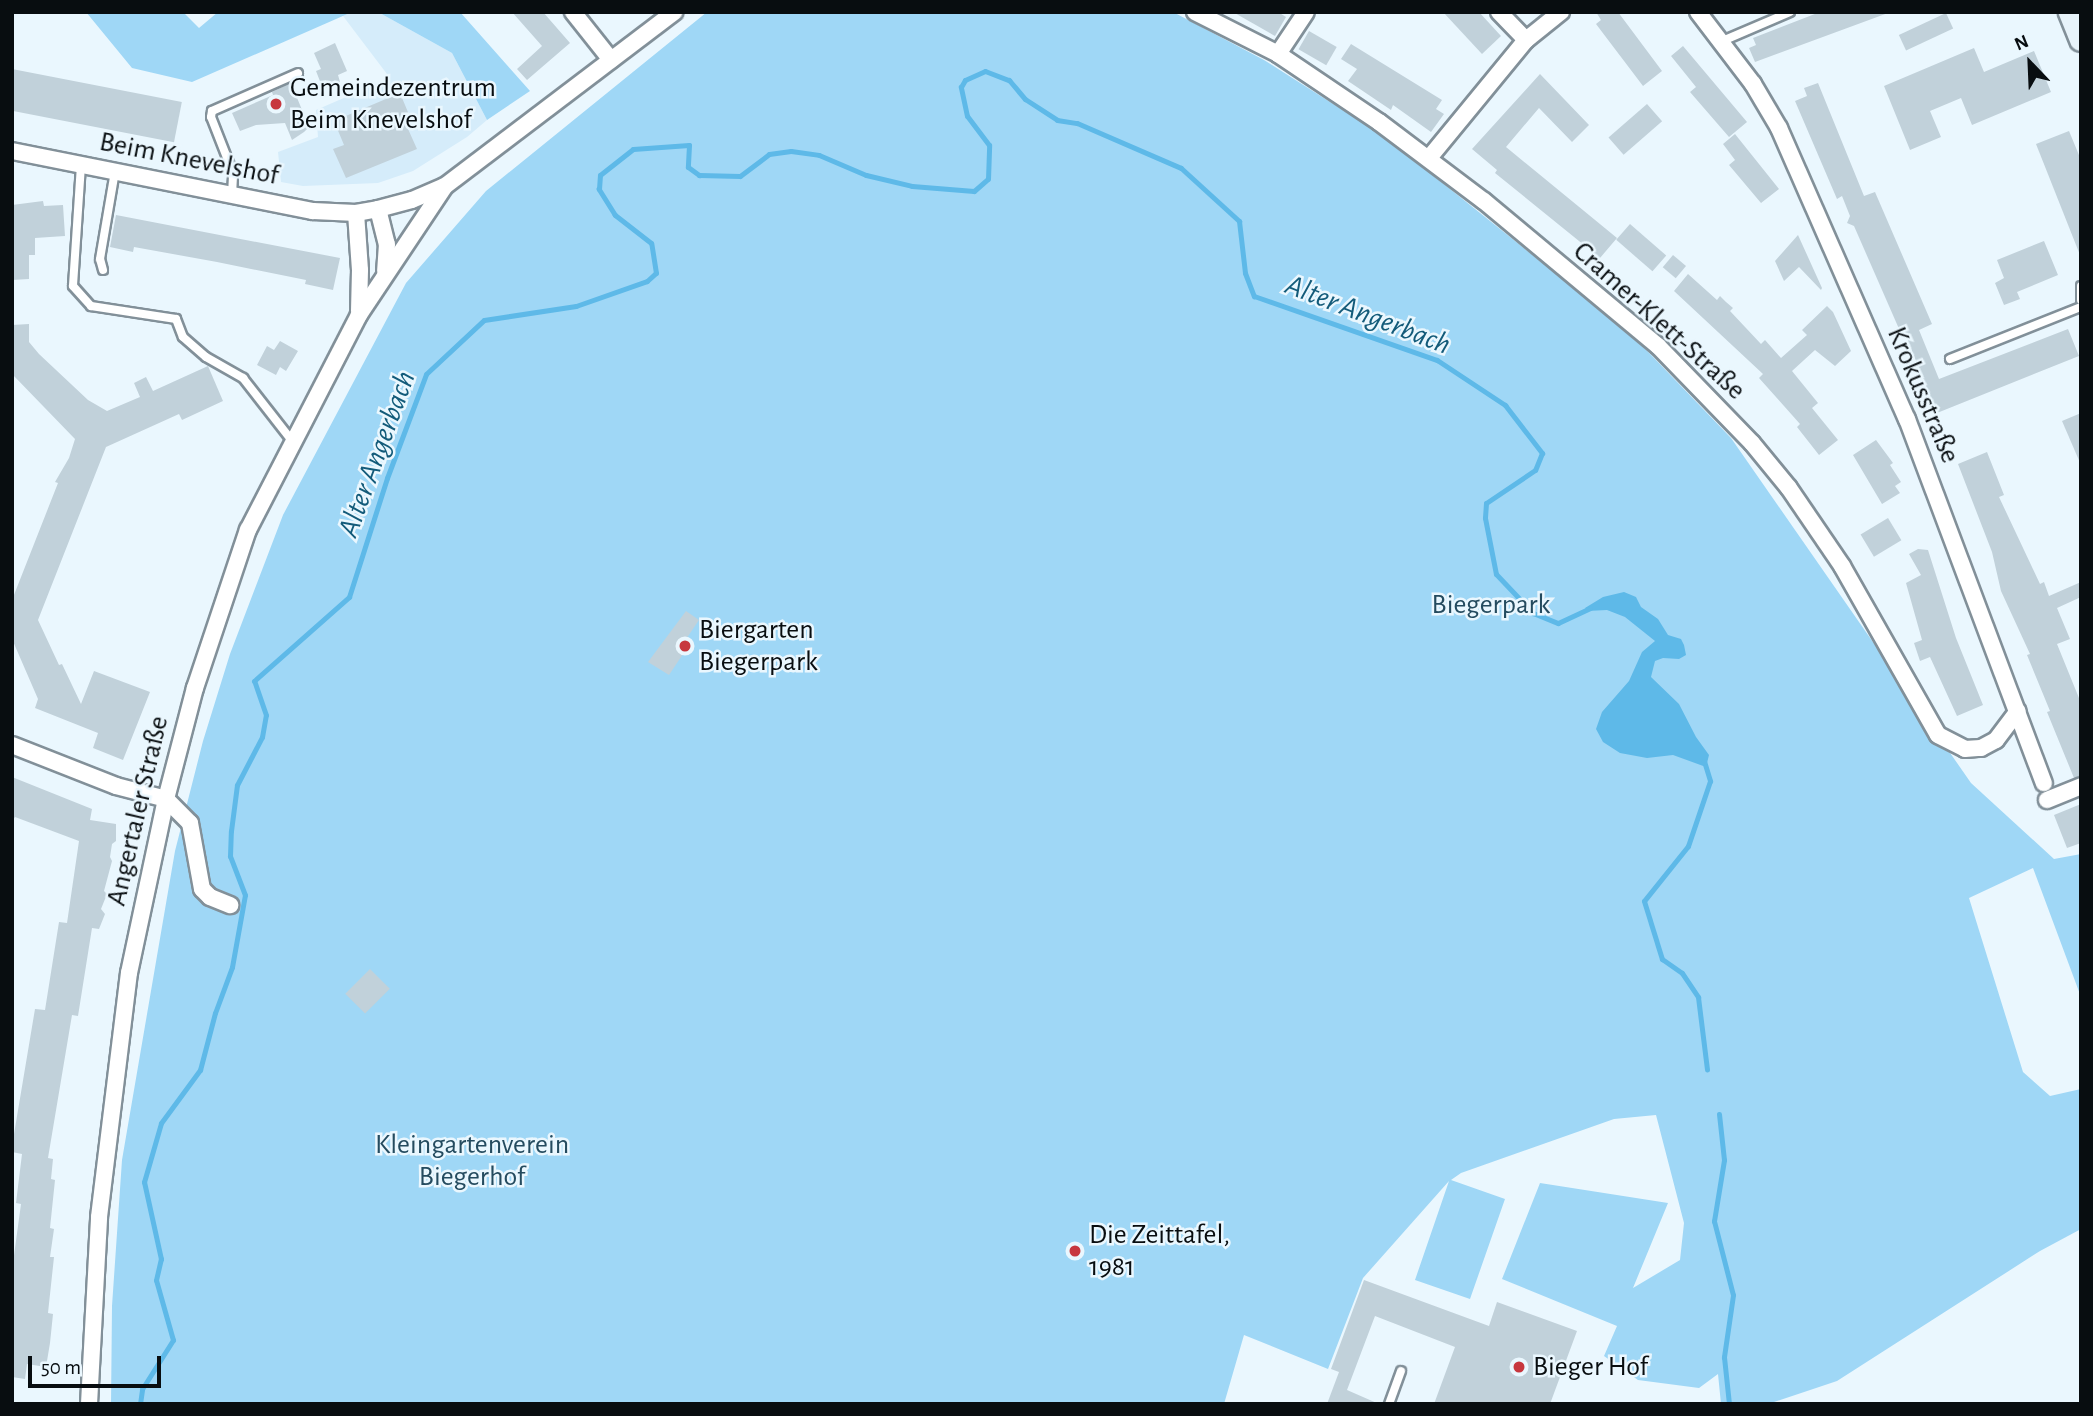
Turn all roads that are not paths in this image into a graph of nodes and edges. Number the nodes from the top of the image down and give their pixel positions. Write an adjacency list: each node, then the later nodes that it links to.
1 (573, 12): 14 (street)
2 (674, 12): 14 (street, Angertaler Straße)
3 (1195, 12): 13 (street, Cramer-Klett-Straße)
4 (1306, 12): 13 (street)
5 (1499, 12): 11 (street)
6 (1561, 12): 11 (street)
7 (1698, 12): 12 (street, Krokusstraße)
8 (1790, 12): 12 (lane)
9 (2070, 12): 10 (main road)
10 (2081, 39)
11 (1526, 40): 17 (street)
12 (1720, 42): 32 (street, Krokusstraße)
13 (1278, 54): 17 (street, Cramer-Klett-Straße)
14 (611, 60): 20 (street, Angertaler Straße)
15 (298, 73): 21 (lane)
16 (12, 151): 18 (street, Beim Knevelshof)
17 (1429, 158): 32 (street, Cramer-Klett-Straße)
18 (81, 165): 19 (street, Beim Knevelshof); 31 (lane)
19 (115, 171): 21 (street, Beim Knevelshof); 24 (lane)
20 (445, 186): 22 (street, Beim Knevelshof); 25 (street, Angertaler Straße)
21 (232, 195): 23 (street, Beim Knevelshof)
22 (378, 209): 23 (street, Beim Knevelshof); 25 (street)
23 (356, 213): 29 (street)
24 (103, 270)
25 (385, 271): 29 (street, Angertaler Straße)
26 (2081, 286): 27 (lane)
27 (2081, 300)
28 (2081, 307): 30 (lane)
29 (359, 315): 31 (street, Angertaler Straße)
30 (1950, 359)
31 (293, 442): 36 (street, Angertaler Straße)
32 (2018, 712): 34 (street, Krokusstraße)
33 (12, 745): 36 (street)
34 (2044, 783)
35 (2081, 786): 37 (street)
36 (166, 799): 38 (street); 40 (street, Angertaler Straße)
37 (2047, 800)
38 (230, 905)
39 (1401, 1371): 41 (lane)
40 (89, 1404)
41 (1390, 1404)

